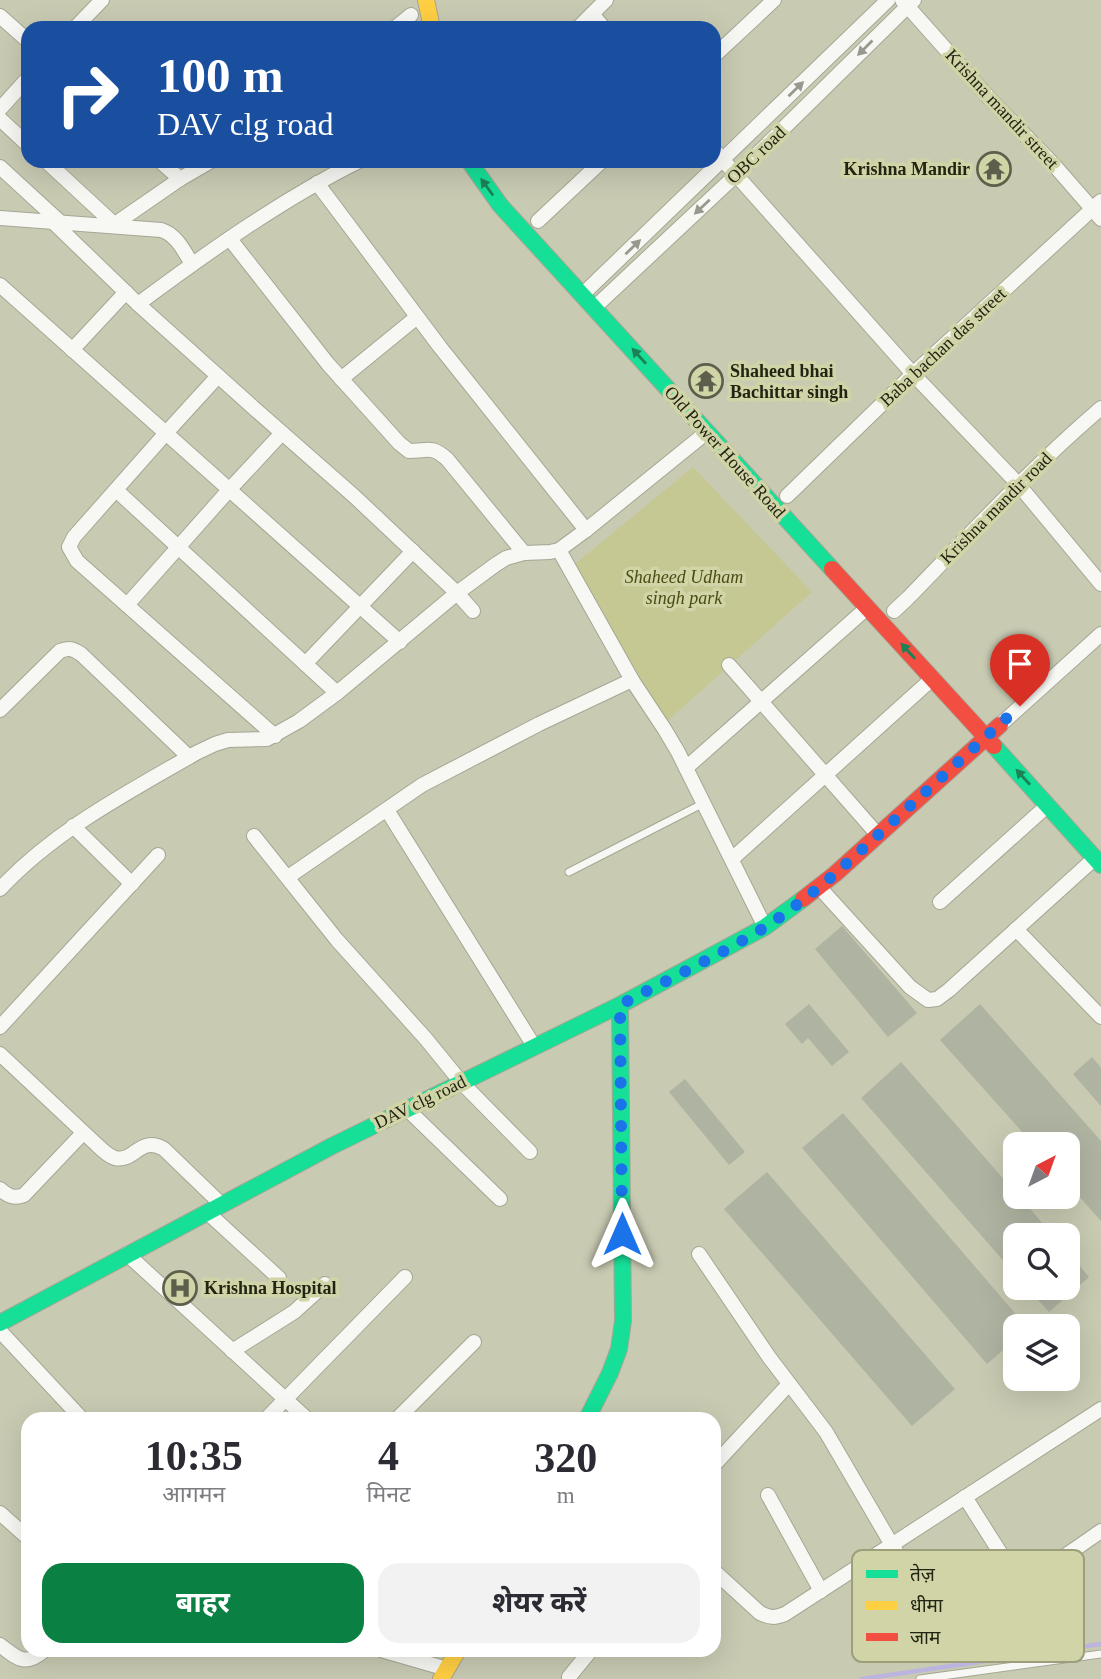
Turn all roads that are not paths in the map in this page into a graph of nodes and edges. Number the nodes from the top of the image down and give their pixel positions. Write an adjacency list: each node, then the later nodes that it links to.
1 (102, 0): 9 (street)
2 (426, 0): 10 (main road)
3 (606, 0): 7 (street)
4 (774, 0): 14 (street)
5 (888, 0): 19 (street, OBC road, one-way to 5)
6 (908, 2): 29 (street, OBC road, one-way to 29); 32 (street, Krishna mandir street)
7 (592, 14): 11 (street); 12 (street)
8 (0, 16): 13 (street)
9 (82, 21)
10 (430, 21)
11 (585, 21)
12 (598, 21)
13 (21, 35)
14 (721, 49)
15 (21, 86): 16 (street)
16 (0, 109)
17 (0, 119): 18 (street)
18 (21, 138)
19 (721, 152)
20 (721, 158): 29 (street)
21 (0, 167): 35 (street)
22 (53, 168): 36 (street)
23 (168, 168): 30 (street)
24 (199, 168): 30 (street)
25 (346, 168): 31 (street)
26 (474, 168): 39 (main road, Old Power House Road, one-way to 26)
27 (595, 168): 34 (street)
28 (705, 168): 39 (street, OBC road, one-way to 28)
29 (736, 175): 42 (street, OBC road, one-way to 42); 46 (street)
30 (180, 179): 36 (street)
31 (317, 183): 37 (street); 44 (street)
32 (1098, 210): 46 (street, Baba bachan das street)
33 (0, 218): 35 (street)
34 (538, 221)
35 (57, 222): 36 (street); 41 (street)
36 (113, 225): 38 (street)
37 (230, 239): 38 (street); 48 (street)
38 (192, 264): 43 (street)
39 (589, 283): 42 (main road, Old Power House Road)
40 (0, 285): 45 (street)
41 (125, 292): 43 (street); 45 (street)
42 (605, 303): 50 (main road, Old Power House Road, one-way to 42)
43 (138, 304): 47 (street)
44 (417, 317): 48 (street); 57 (street)
45 (72, 350): 51 (street)
46 (913, 374): 53 (street); 56 (street, Baba bachan das street)
47 (218, 376): 51 (street); 52 (street)
48 (341, 379): 61 (street)
49 (1101, 408): 53 (street, Krishna mandir road)
50 (707, 432): 57 (street); 66 (main road, Old Power House Road)
51 (166, 433): 54 (street); 55 (street)
52 (282, 433): 55 (street); 60 (street)
53 (1018, 484): 62 (street); 68 (street, Krishna mandir road)
54 (116, 490): 58 (street); 64 (street)
55 (229, 490): 58 (street); 65 (street)
56 (787, 495)
57 (586, 530): 59 (street)
58 (178, 547): 64 (street); 71 (street)
59 (559, 550): 61 (street); 74 (street)
60 (413, 551): 63 (street); 65 (street)
61 (524, 552): 63 (street)
62 (1101, 584)
63 (457, 593): 67 (street); 70 (street)
64 (127, 605): 79 (street)
65 (360, 607): 70 (street); 71 (street)
66 (868, 607): 73 (main road, Old Power House Road, one-way to 66); 76 (street)
67 (473, 611)
68 (894, 611)
69 (1101, 634): 78 (street)
70 (400, 642): 75 (street)
71 (305, 664): 75 (street)
72 (729, 665): 76 (street)
73 (933, 678): 80 (main road, Old Power House Road); 83 (street)
74 (632, 680): 82 (street); 86 (street)
75 (337, 693): 79 (street)
76 (762, 701): 82 (street); 83 (street)
77 (0, 710): 81 (street)
78 (1000, 725): 80 (main road, DAV clg road)
79 (275, 736): 81 (street)
80 (987, 737): 85 (main road, one-way to 80); 88 (main road, DAV clg road)
81 (189, 757): 87 (street)
82 (686, 768): 84 (street)
83 (825, 775): 88 (street); 91 (street)
84 (704, 803): 91 (street); 93 (lane)
85 (1048, 806): 92 (main road); 98 (street)
86 (387, 810): 94 (street); 104 (street)
87 (73, 826): 95 (street); 97 (street)
88 (878, 835): 96 (main road, DAV clg road)
89 (254, 836): 94 (street)
90 (158, 855): 95 (street)
91 (732, 859): 99 (street)
92 (1098, 862): 100 (street)
93 (569, 872)
94 (288, 877): 106 (street)
95 (132, 884): 103 (street)
96 (819, 887): 99 (main road, DAV clg road); 100 (street)
97 (0, 889)
98 (940, 902)
99 (765, 927): 101 (main road, DAV clg road)
100 (1017, 929): 102 (street)
101 (620, 1005): 104 (main road, DAV clg road); 129 (main road)
102 (1101, 1017)
103 (0, 1027)
104 (534, 1046): 106 (main road, DAV clg road)
105 (0, 1054): 108 (street)
106 (461, 1082): 107 (main road, DAV clg road); 109 (street)
107 (407, 1109): 111 (street); 112 (main road, DAV clg road)
108 (83, 1133): 110 (street); 112 (street)
109 (530, 1152)
110 (0, 1189)
111 (500, 1199)
112 (214, 1208): 113 (main road, DAV clg road); 116 (street)
113 (127, 1254): 118 (main road, DAV clg road); 121 (street)
114 (699, 1254): 122 (street)
115 (405, 1277): 123 (street)
116 (279, 1278)
117 (325, 1284): 121 (street)
118 (0, 1323)
119 (0, 1331): 125 (street)
120 (474, 1342): 128 (street)
121 (232, 1351): 123 (street)
122 (789, 1384): 130 (street); 136 (street)
123 (285, 1399): 126 (street); 127 (street)
124 (1101, 1409): 132 (street)
125 (75, 1412)
126 (273, 1412)
127 (299, 1412)
128 (404, 1412)
129 (590, 1412)
130 (721, 1457)
131 (768, 1495): 143 (street)
132 (965, 1497): 136 (street); 139 (street)
133 (0, 1513): 135 (street)
134 (1101, 1531): 140 (street)
135 (21, 1532)
136 (891, 1545): 137 (street); 138 (street)
137 (883, 1550)
138 (894, 1550)
139 (998, 1550)
140 (1072, 1550)
141 (852, 1571): 143 (street)
142 (721, 1578): 143 (street)
143 (821, 1591)
144 (0, 1645): 145 (street)
145 (37, 1657)
146 (398, 1657): 150 (street)
147 (454, 1657): 150 (main road)
148 (585, 1657): 151 (street)
149 (1043, 1662): 152 (lane)
150 (443, 1676)
151 (569, 1677)
152 (920, 1679)

